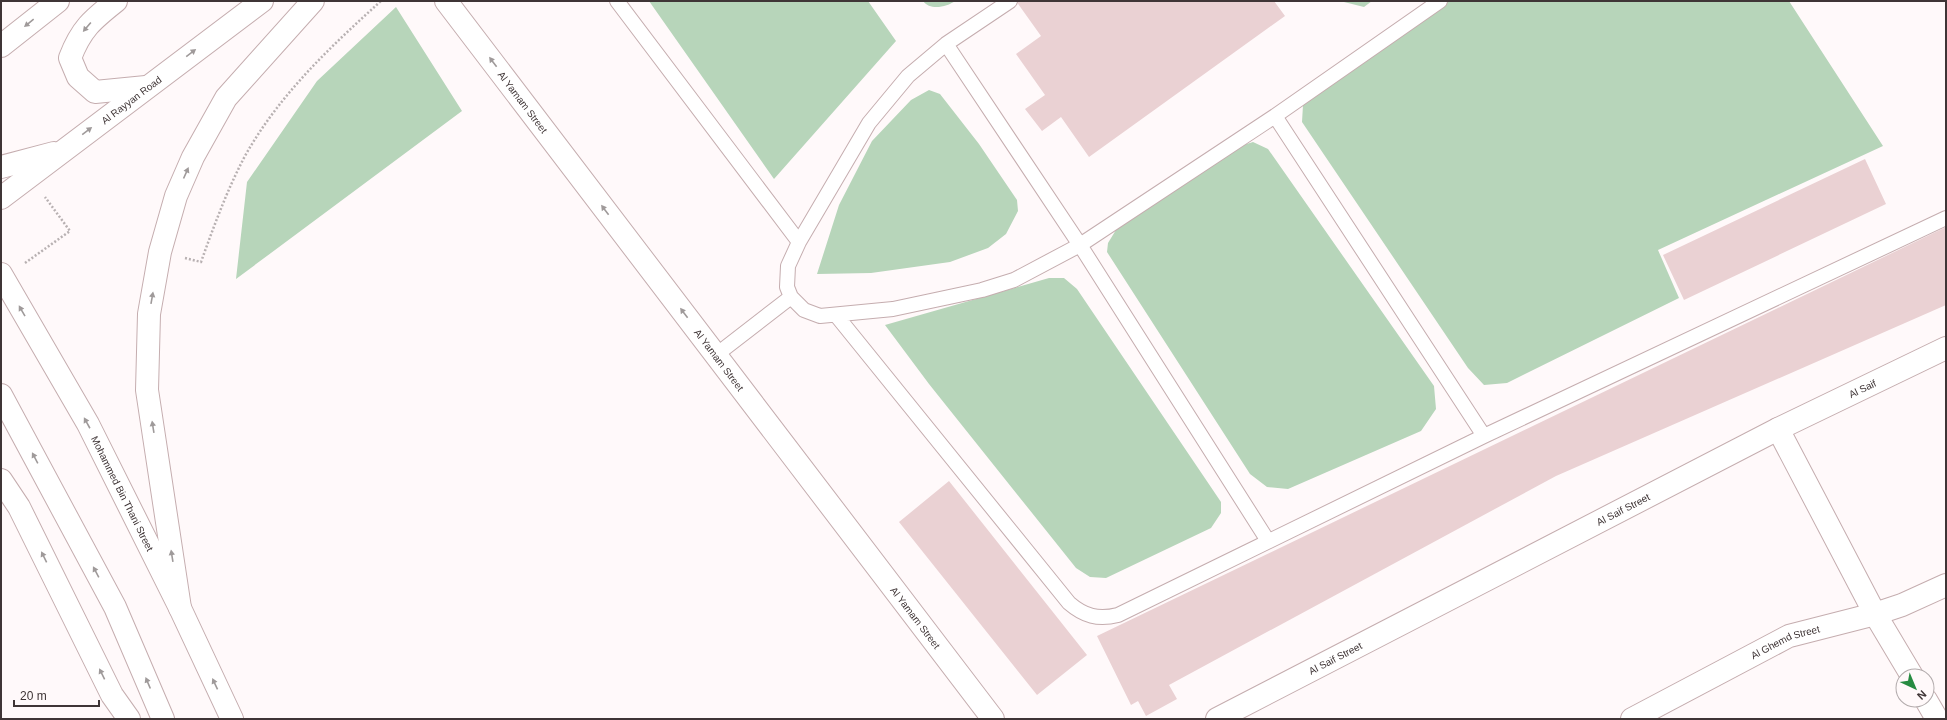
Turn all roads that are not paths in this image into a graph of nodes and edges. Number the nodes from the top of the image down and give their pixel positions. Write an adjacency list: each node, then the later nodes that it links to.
1 (58, 1): 10 (main road, one-way to 10)
2 (116, 1): 11 (main road, one-way to 11)
3 (262, 1): 11 (main road, Al Rayyan Road, one-way to 3)
4 (313, 1): 30 (main road, one-way to 4)
5 (446, 1): 23 (main road, Al Yamam Street, one-way to 5)
6 (617, 1): 17 (lane)
7 (1010, 1): 9 (lane)
8 (1440, 1): 12 (lane)
9 (946, 44): 17 (lane); 18 (lane)
10 (1, 46)
11 (146, 87): 13 (main road, Al Rayyan Road, one-way to 11)
12 (1275, 116): 18 (lane); 26 (lane)
13 (61, 152): 14 (main road); 15 (main road, Al Rayyan Road)
14 (1, 167)
15 (1, 198)
16 (1946, 218): 26 (lane)
17 (799, 242): 20 (lane)
18 (1080, 245): 21 (lane); 28 (lane)
19 (2, 276): 30 (main road, Mohammed Bin Thani Street, one-way to 19)
20 (791, 297): 21 (lane); 23 (lane)
21 (836, 315): 28 (lane)
22 (1946, 348): 25 (main road, Al Saif)
23 (716, 356): 37 (main road, Al Yamam Street)
24 (1, 395): 35 (main road, one-way to 24)
25 (1778, 429): 31 (main road); 38 (main road, Al Saif Street)
26 (1484, 436): 28 (lane)
27 (1, 480): 34 (main road, one-way to 27)
28 (1268, 541)
29 (1946, 585): 31 (main road, Al Ghemd Street)
30 (180, 608): 36 (main road, Mohammed Bin Thani Street, one-way to 30)
31 (1875, 614): 32 (main road); 39 (main road, Al Ghemd Street)
32 (1907, 668)
33 (1931, 708): 40 (main road)
34 (129, 719)
35 (163, 719)
36 (232, 719)
37 (993, 719)
38 (1217, 719)
39 (1632, 719)
40 (1937, 719)

